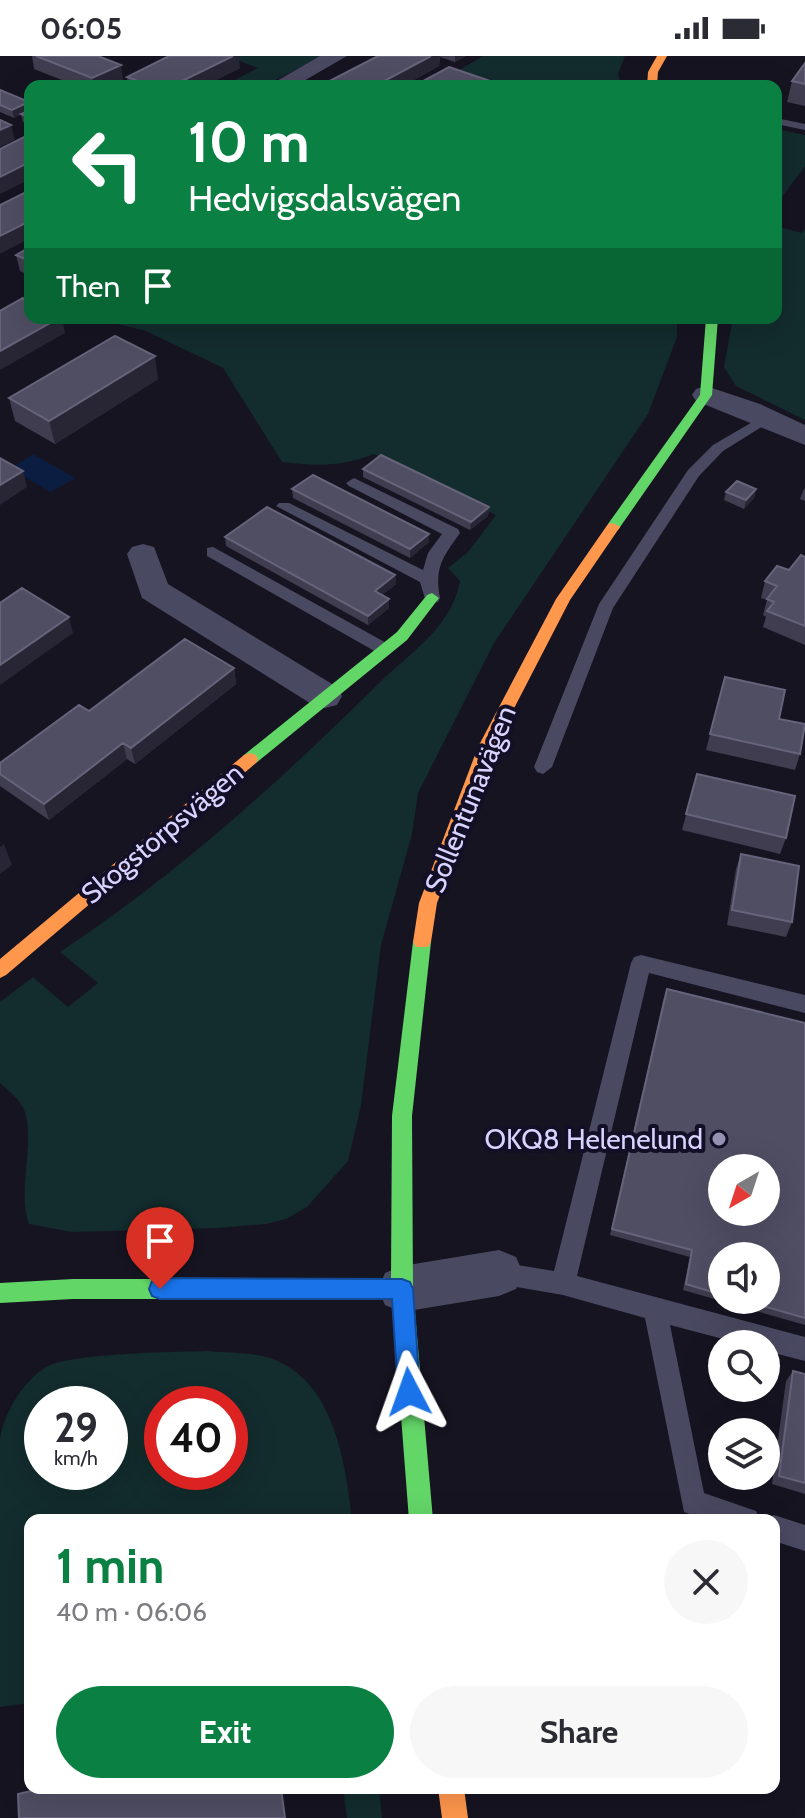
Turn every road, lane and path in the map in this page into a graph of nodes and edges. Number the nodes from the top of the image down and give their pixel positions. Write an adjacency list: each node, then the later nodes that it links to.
1 (336, 56): 3 (street)
2 (662, 56): 4 (street)
3 (290, 80)
4 (652, 80)
5 (782, 122): 6 (lane)
6 (805, 127)
7 (712, 324): 8 (street)
8 (706, 395): 9 (street); 24 (street, Sollentunavägen)
9 (766, 418): 10 (street); 19 (lane, Sollentunavägen)
10 (805, 436)
11 (354, 483): 15 (lane)
12 (284, 506): 15 (lane)
13 (213, 552): 17 (lane)
14 (143, 554): 18 (street)
15 (428, 579): 16 (lane, Skogstorpsvägen)
16 (432, 598): 17 (street, Skogstorpsvägen)
17 (384, 649): 18 (street, Skogstorpsvägen)
18 (325, 696): 20 (street, Skogstorpsvägen)
19 (543, 767)
20 (0, 970)
21 (805, 1004): 23 (lane)
22 (499, 1273): 23 (lane); 24 (street)
23 (563, 1284): 26 (lane)
24 (402, 1289): 25 (street); 28 (street, Sollentunavägen)
25 (0, 1293)
26 (655, 1309): 27 (lane); 29 (lane)
27 (805, 1349)
28 (421, 1514)
29 (728, 1514)
30 (780, 1530): 31 (lane)
31 (805, 1538)
32 (452, 1794): 33 (street)
33 (455, 1818)

